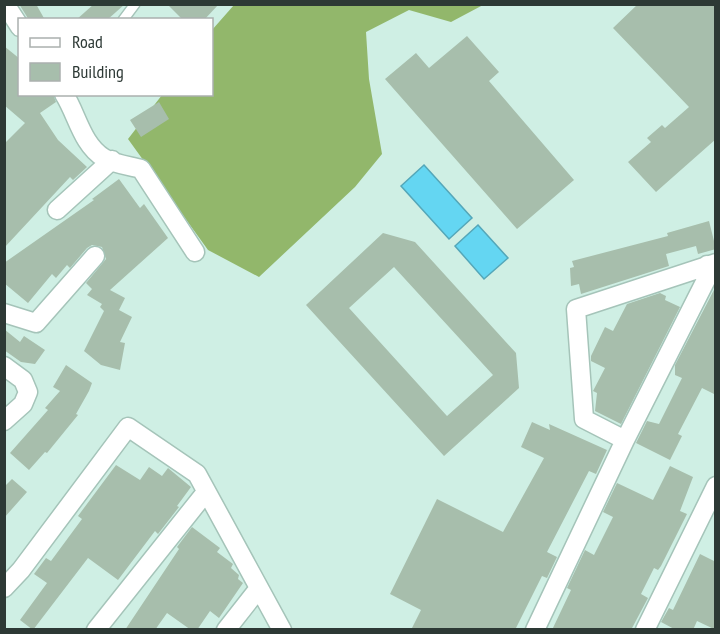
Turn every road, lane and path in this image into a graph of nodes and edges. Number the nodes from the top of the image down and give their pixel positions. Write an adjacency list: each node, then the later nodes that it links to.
1 (5, 4): 4 (street)
2 (135, 4): 3 (lane)
3 (124, 18)
4 (18, 24)
5 (65, 96): 6 (street)
6 (112, 160): 7 (street); 8 (street)
7 (57, 210)
8 (195, 252)
9 (95, 256): 11 (street)
10 (712, 269): 14 (street); 14 (street)
11 (4, 313)
12 (4, 366): 13 (street)
13 (4, 421)
14 (625, 441): 22 (street)
15 (716, 486): 23 (street)
16 (206, 492): 17 (street); 18 (street); 19 (street)
17 (4, 588)
18 (259, 588): 20 (street); 21 (street)
19 (96, 630)
20 (226, 630)
21 (282, 630)
22 (535, 630)
23 (645, 630)

